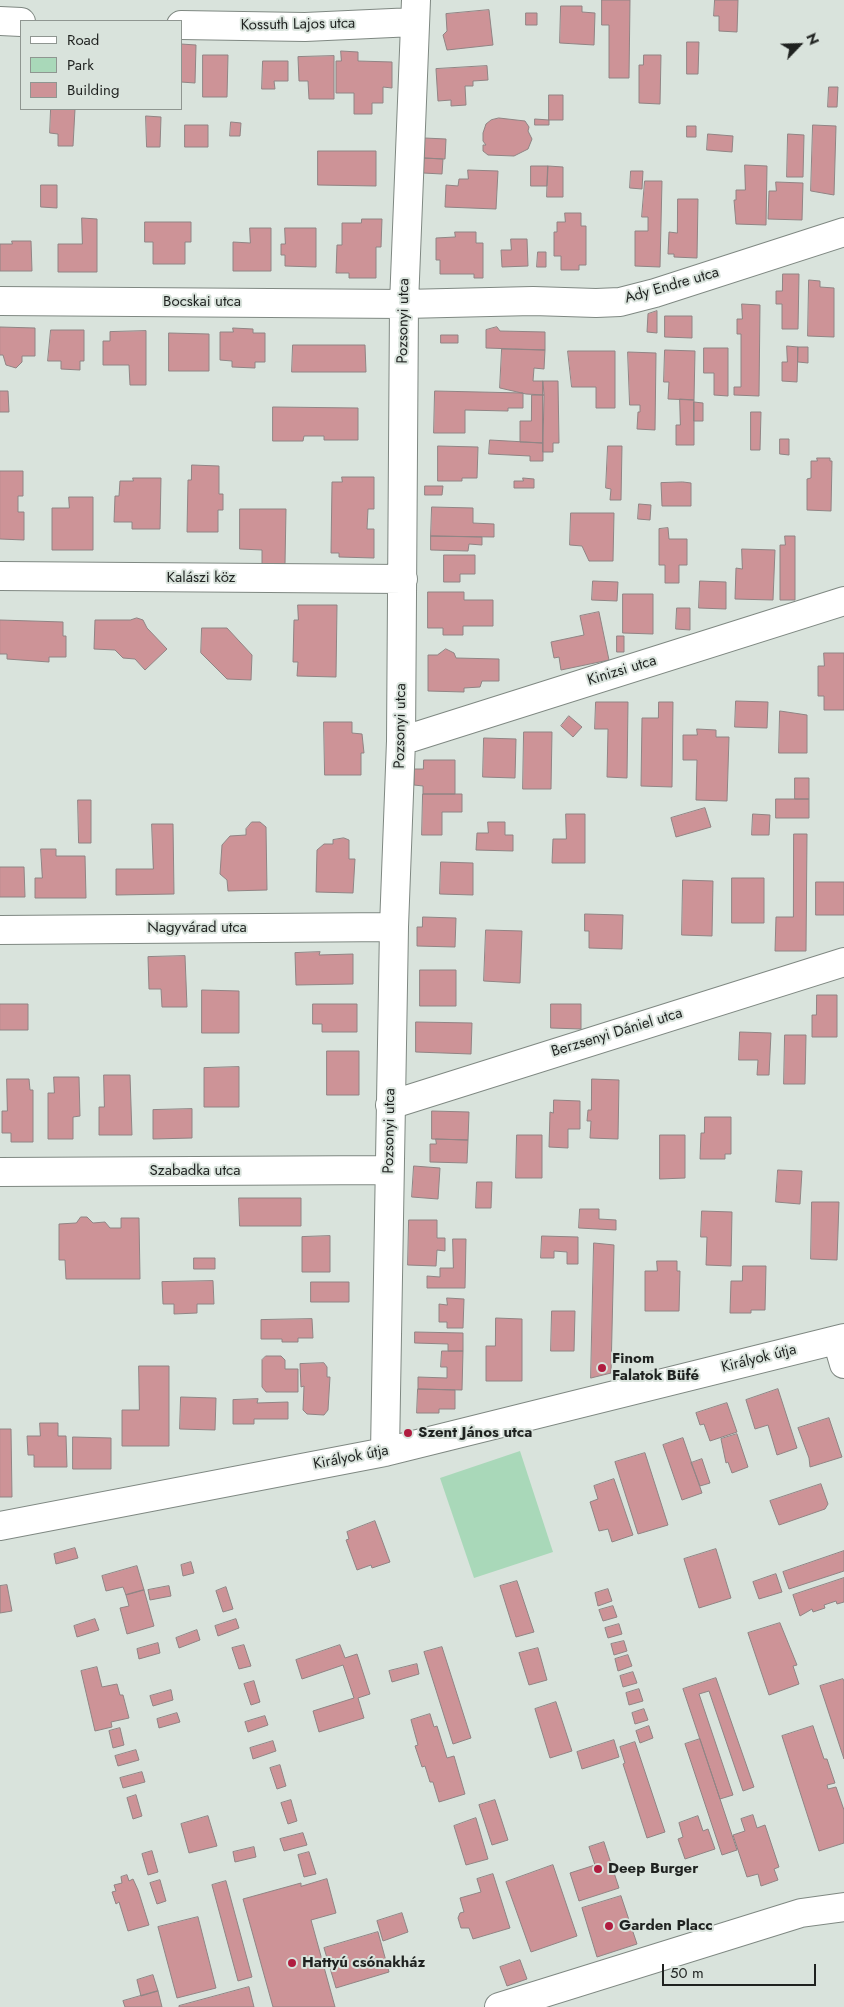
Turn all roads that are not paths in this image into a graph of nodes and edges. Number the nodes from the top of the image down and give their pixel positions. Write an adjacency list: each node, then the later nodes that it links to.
1 (415, 11): 4 (street, Kossuth Lajos utca); 7 (street, Pozsonyi utca)
2 (0, 21): 3 (street)
3 (20, 22)
4 (182, 25)
5 (844, 232): 7 (street, Ady Endre utca)
6 (0, 301): 7 (street, Bocskai utca)
7 (404, 304): 9 (street, Pozsonyi utca)
8 (0, 576): 9 (street, Kalászi köz)
9 (403, 579): 11 (street, Pozsonyi utca)
10 (844, 601): 11 (street, Kinizsi utca)
11 (401, 741): 12 (street, Pozsonyi utca)
12 (394, 927): 13 (street, Nagyvárad utca); 15 (street, Pozsonyi utca)
13 (0, 930)
14 (844, 962): 15 (street, Berzsenyi Dániel utca)
15 (390, 1105): 16 (street, Pozsonyi utca)
16 (389, 1170): 17 (street, Szabadka utca); 19 (street, Pozsonyi utca)
17 (0, 1172)
18 (842, 1347): 19 (street, Királyok útja)
19 (385, 1452): 20 (street, Királyok útja)
20 (0, 1526)
21 (844, 1907): 22 (street)
22 (498, 2007)

